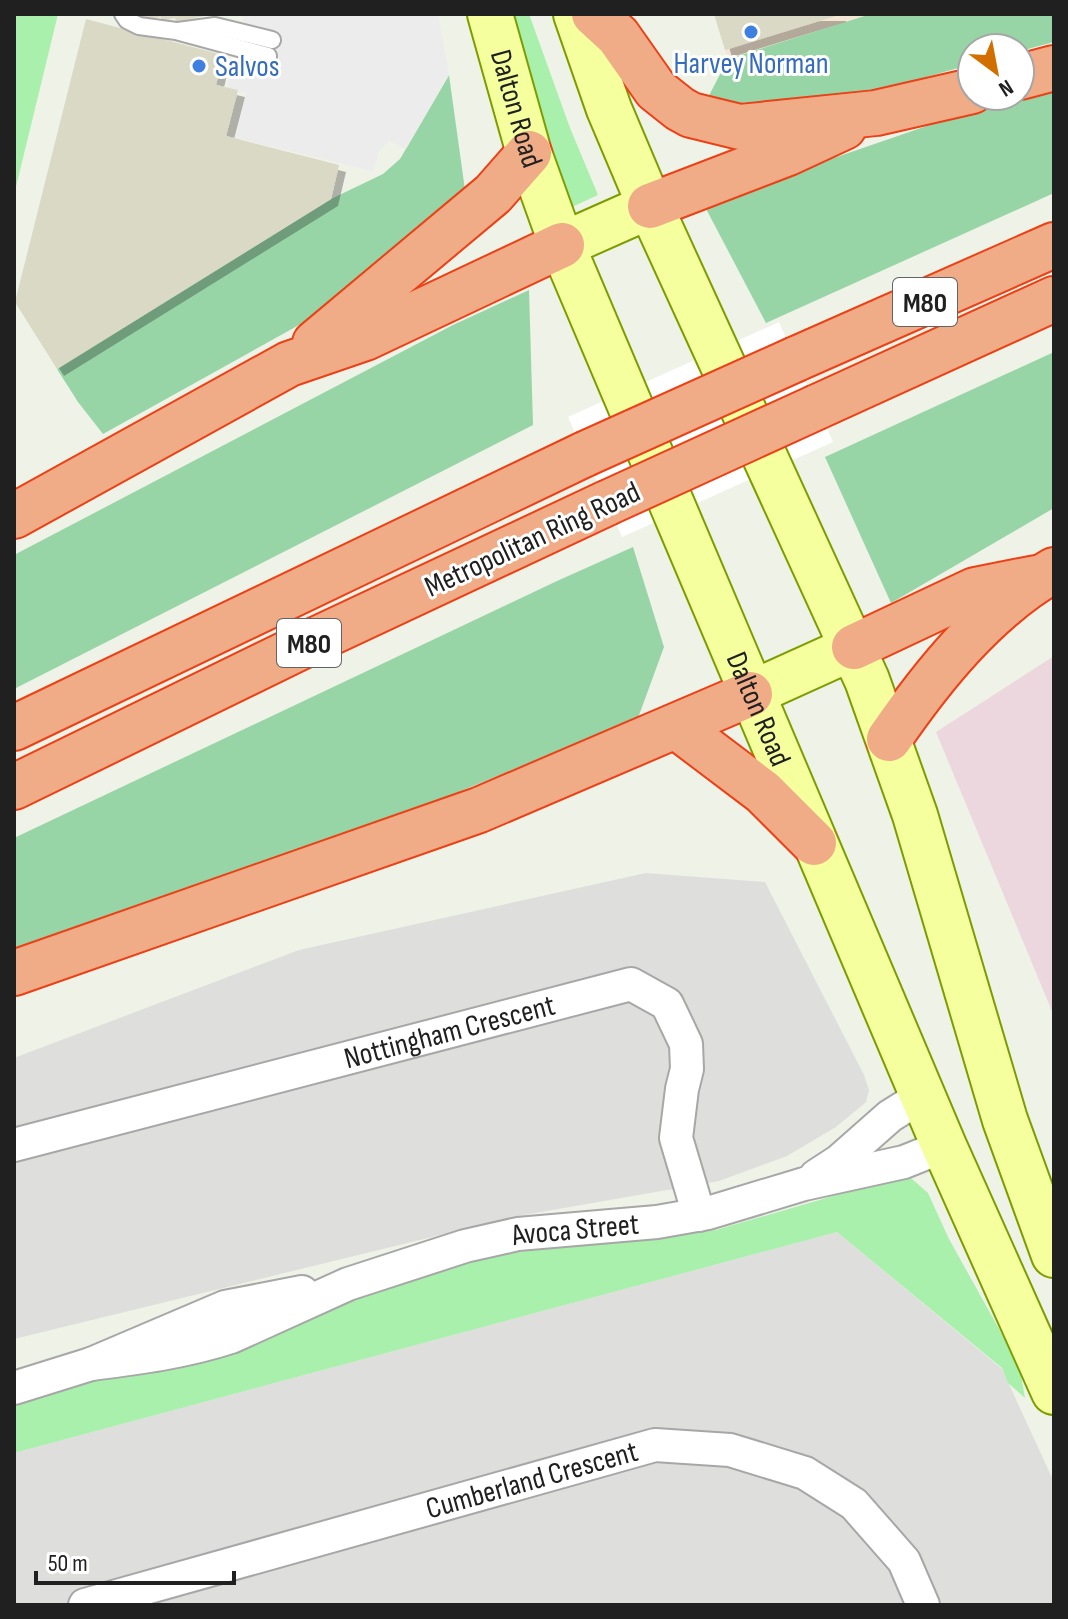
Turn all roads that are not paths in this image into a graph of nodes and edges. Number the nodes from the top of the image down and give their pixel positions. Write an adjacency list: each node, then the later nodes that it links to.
1 (123, 14): 5 (lane)
2 (490, 14): 8 (main road, Dalton Road)
3 (576, 14): 9 (main road)
4 (594, 14): 7 (highway)
5 (270, 48)
6 (956, 95): 7 (highway)
7 (876, 113): 9 (highway)
8 (529, 153): 10 (main road, Dalton Road); 13 (highway)
9 (650, 206): 10 (main road); 16 (main road)
10 (562, 245): 13 (highway); 17 (main road, Dalton Road)
11 (1054, 245): 19 (highway, Metropolitan Ring Road / M80, bridge)
12 (1054, 299): 21 (highway, Metropolitan Ring Road / M80, bridge)
13 (289, 364): 14 (highway)
14 (14, 516)
15 (1048, 573): 16 (highway); 20 (highway)
16 (854, 647): 17 (main road); 20 (main road)
17 (750, 694): 18 (highway); 22 (main road, Dalton Road)
18 (677, 727): 22 (highway); 23 (highway)
19 (14, 728)
20 (889, 739): 29 (main road)
21 (14, 787)
22 (814, 843): 24 (main road, Dalton Road)
23 (14, 973)
24 (922, 1096): 26 (main road, Dalton Road); 27 (street, Avoca Street)
25 (14, 1145): 28 (street, Nottingham Crescent)
26 (944, 1146): 27 (street, Avoca Street); 31 (main road, Dalton Road)
27 (804, 1184): 28 (street, Avoca Street)
28 (699, 1215): 30 (street, Avoca Street)
29 (1054, 1255)
30 (14, 1388)
31 (1054, 1392)
32 (85, 1605): 33 (street, Cumberland Crescent)
33 (923, 1605)

